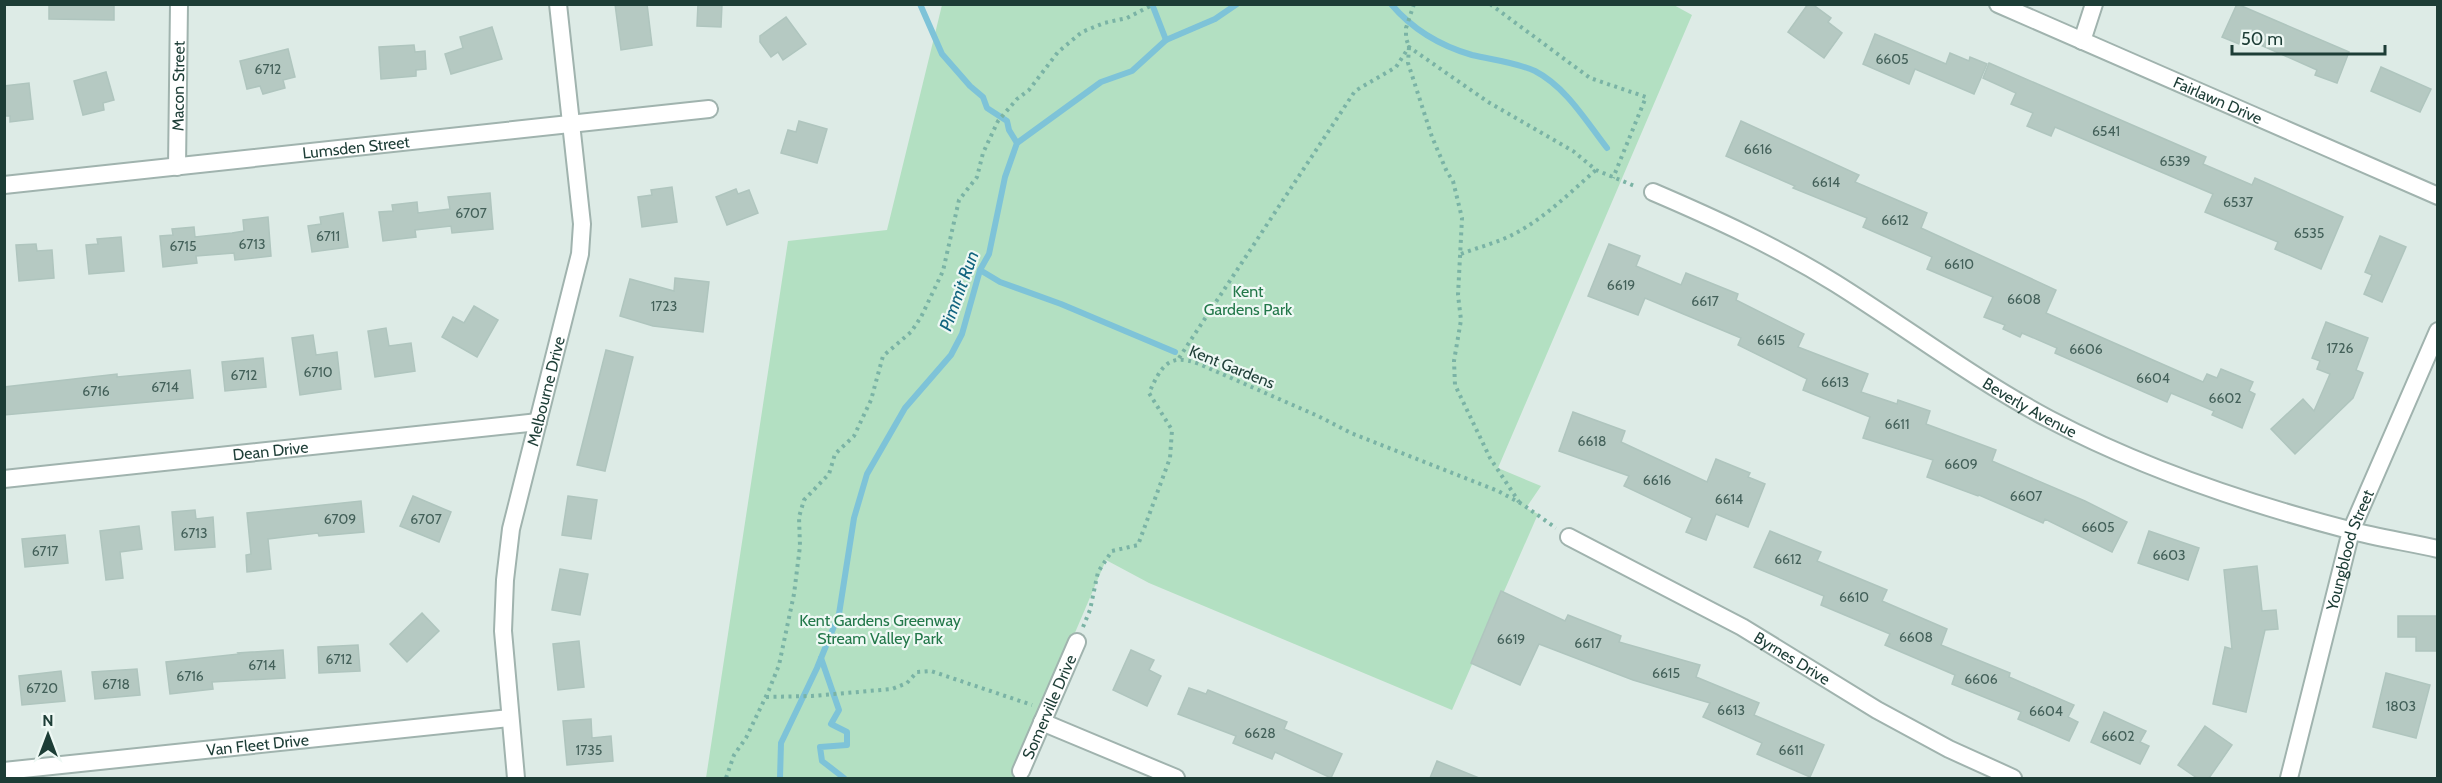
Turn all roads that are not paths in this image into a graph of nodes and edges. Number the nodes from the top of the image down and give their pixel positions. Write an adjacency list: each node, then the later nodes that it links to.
1 (179, 4): 8 (street, Macon Street)
2 (558, 4): 7 (street, Melbourne Drive)
3 (1998, 4): 5 (street, Fairlawn Drive)
4 (2094, 4): 5 (street)
5 (2082, 41): 11 (street, Fairlawn Drive)
6 (709, 109): 7 (street, Lumsden Street)
7 (571, 124): 8 (street, Lumsden Street); 13 (street, Melbourne Drive)
8 (177, 167): 9 (street, Lumsden Street)
9 (4, 185)
10 (1653, 192): 15 (street, Beverly Avenue)
11 (2438, 195)
12 (2438, 331): 15 (street, Youngblood Street)
13 (538, 422): 14 (street, Dean Drive); 20 (street, Melbourne Drive)
14 (4, 479)
15 (2351, 531): 17 (street, Beverly Avenue); 26 (street, Youngblood Street)
16 (1569, 537): 25 (street, Byrnes Drive)
17 (2438, 549)
18 (1077, 642): 19 (street, Somerville Drive)
19 (1045, 716): 22 (street, Somerville Drive); 24 (street)
20 (510, 718): 21 (street, Van Fleet Drive); 23 (street, Melbourne Drive)
21 (4, 771)
22 (1021, 771)
23 (516, 778)
24 (1176, 778)
25 (2013, 778)
26 (2289, 778)

